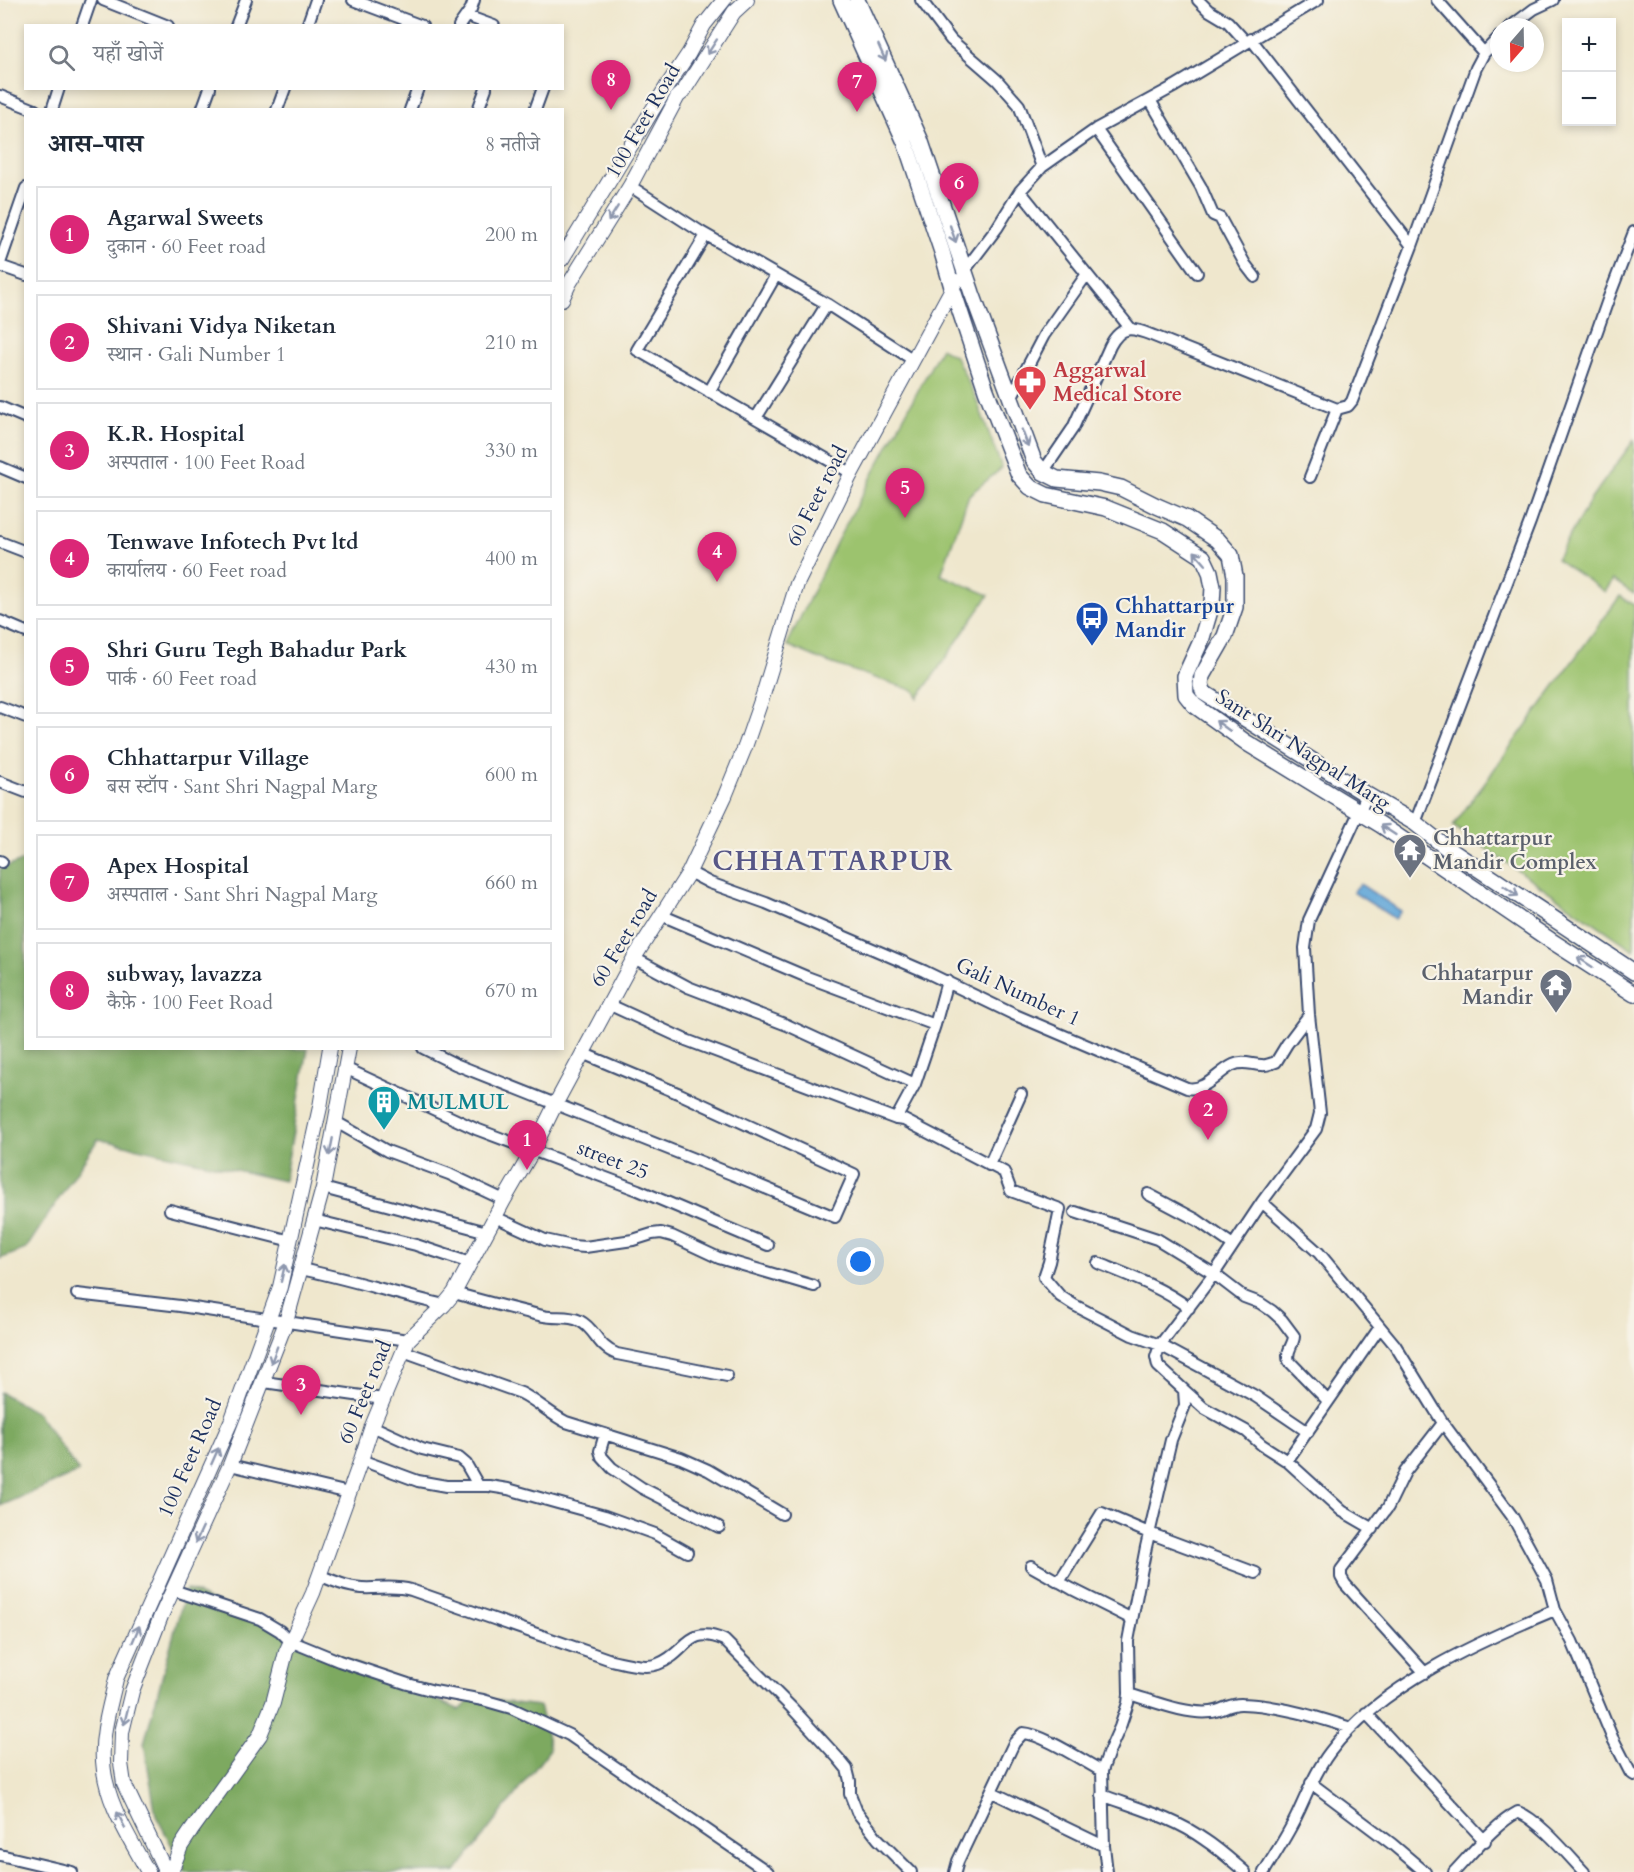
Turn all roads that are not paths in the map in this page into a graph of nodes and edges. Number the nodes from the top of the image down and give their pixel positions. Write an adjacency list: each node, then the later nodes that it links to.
1 (91, 0): 18 (street)
2 (103, 0): 19 (street)
3 (246, 0): 20 (street)
4 (316, 0): 21 (street)
5 (353, 0): 22 (street)
6 (474, 0): 16 (street)
7 (724, 0): 51 (street, 100 Feet Road)
8 (747, 0): 45 (street, 100 Feet Road, one-way to 45)
9 (841, 0): 59 (main road, Sant Shri Nagpal Marg)
10 (857, 0): 53 (main road, one-way to 53)
11 (921, 0): 44 (street)
12 (1198, 0): 25 (street)
13 (1318, 0): 25 (street)
14 (1437, 0): 27 (street)
15 (1553, 0): 17 (street)
16 (466, 16): 23 (street); 24 (street)
17 (1522, 18)
18 (83, 24)
19 (163, 24)
20 (237, 24)
21 (308, 24)
22 (417, 24)
23 (460, 24)
24 (488, 24)
25 (1249, 41): 35 (street); 50 (street)
26 (1490, 47): 27 (street)
27 (1484, 53): 50 (street)
28 (58, 90): 37 (street)
29 (209, 90): 38 (street)
30 (284, 90): 39 (street)
31 (417, 90): 40 (street)
32 (485, 90): 41 (street)
33 (542, 90): 42 (street)
34 (0, 96): 36 (street)
35 (1150, 100): 43 (street); 58 (street)
36 (30, 108)
37 (53, 108)
38 (203, 108)
39 (278, 108)
40 (411, 108)
41 (479, 108)
42 (536, 108)
43 (1096, 129): 44 (street); 54 (street)
44 (1042, 166): 46 (street)
45 (630, 186): 49 (street); 60 (street, 100 Feet Road, one-way to 60)
46 (1020, 191): 53 (street); 56 (street)
47 (23, 206): 52 (street)
48 (1634, 232): 85 (street)
49 (706, 235): 57 (street); 64 (street)
50 (1412, 246): 67 (street)
51 (564, 256)
52 (0, 265): 55 (street)
53 (965, 270): 59 (street, 60 Feet road); 65 (main road)
54 (1197, 273)
55 (24, 274)
56 (1087, 274): 62 (street); 65 (street)
57 (776, 276): 61 (street); 64 (street)
58 (1255, 277)
59 (952, 287): 63 (street, 60 Feet road); 84 (main road, Sant Shri Nagpal Marg, one-way to 59)
60 (564, 295)
61 (826, 304): 63 (street); 69 (street)
62 (1131, 329): 67 (street); 71 (street)
63 (912, 359): 72 (street, 60 Feet road)
64 (709, 392): 69 (street)
65 (1010, 399): 71 (main road, one-way to 71)
66 (0, 407): 68 (street)
67 (1336, 408): 74 (street)
68 (24, 417)
69 (756, 418): 72 (street)
70 (0, 467): 73 (street)
71 (1043, 472): 83 (main road, Sant Shri Nagpal Marg)
72 (851, 473): 86 (street, 60 Feet road)
73 (24, 477)
74 (1310, 477)
75 (0, 542): 76 (street)
76 (24, 551)
77 (0, 621): 78 (street)
78 (24, 631)
79 (0, 707): 80 (street)
80 (24, 716)
81 (0, 782): 82 (street)
82 (24, 791)
83 (1366, 795): 84 (street); 85 (main road, Sant Shri Nagpal Marg)
84 (1359, 812): 91 (main road, Sant Shri Nagpal Marg, one-way to 84); 93 (street)
85 (1415, 823): 89 (main road, Sant Shri Nagpal Marg, one-way to 89)
86 (689, 872): 87 (street, 60 Feet road); 90 (street, Gali Number 1)
87 (661, 915): 88 (street, 60 Feet road); 94 (street)
88 (634, 958): 92 (street, 60 Feet road); 100 (street)
89 (1634, 972)
90 (947, 981): 93 (street, Gali Number 1); 94 (street)
91 (1634, 994)
92 (608, 1004): 98 (street, 60 Feet road); 103 (street)
93 (1309, 1015): 110 (street)
94 (935, 1025): 100 (street)
95 (330, 1050): 116 (street, 100 Feet Road)
96 (349, 1050): 99 (street, 100 Feet Road)
97 (427, 1050): 102 (street)
98 (582, 1053): 102 (street, 60 Feet road); 102 (street)
99 (345, 1068): 104 (street, 100 Feet Road); 105 (street, street 25)
100 (915, 1084): 103 (street)
101 (1021, 1094): 106 (street)
102 (556, 1103): 105 (street, 60 Feet road)
103 (896, 1119): 106 (street)
104 (336, 1122): 107 (street, 100 Feet Road, one-way to 107); 109 (street)
105 (534, 1150): 109 (street, 60 Feet road); 117 (street, street 25)
106 (989, 1165): 131 (street)
107 (323, 1188): 114 (street, 100 Feet Road); 115 (street)
108 (1148, 1194): 118 (street)
109 (504, 1200): 113 (street, 60 Feet road)
110 (1262, 1202): 118 (street); 130 (street)
111 (170, 1210): 116 (street)
112 (1075, 1212): 122 (street)
113 (495, 1217): 115 (street, 60 Feet road); 123 (street)
114 (314, 1220): 119 (street); 121 (street, 100 Feet Road)
115 (487, 1232): 119 (street, 60 Feet road)
116 (291, 1241): 128 (street, 100 Feet Road, one-way to 116)
117 (768, 1245)
118 (1233, 1245): 122 (street)
119 (470, 1263): 124 (street, 60 Feet road)
120 (1098, 1263): 127 (street)
121 (301, 1269): 126 (street); 129 (street, 100 Feet Road)
122 (1214, 1274): 127 (street); 137 (street)
123 (814, 1286)
124 (454, 1293): 126 (street, 60 Feet road); 133 (street)
125 (77, 1294): 128 (street)
126 (444, 1305): 132 (street, 60 Feet road)
127 (1189, 1308): 131 (street)
128 (268, 1319): 129 (street); 173 (street, 100 Feet Road, one-way to 128)
129 (286, 1322): 132 (street); 134 (street, 100 Feet Road, one-way to 134)
130 (1380, 1327): 137 (street); 138 (street)
131 (1160, 1345): 135 (street); 140 (street)
132 (405, 1346): 136 (street, 60 Feet road); 141 (street)
133 (727, 1376)
134 (264, 1382): 136 (street); 144 (street, 100 Feet Road)
135 (1184, 1390): 143 (street); 150 (street)
136 (383, 1399): 139 (street, 60 Feet road)
137 (1328, 1401): 140 (street)
138 (1443, 1423): 149 (street); 157 (street)
139 (372, 1426): 142 (street, 60 Feet road); 145 (street)
140 (1308, 1432): 143 (street)
141 (605, 1434): 147 (street); 148 (street)
142 (361, 1460): 145 (street); 146 (street, 60 Feet road)
143 (1287, 1461): 149 (street)
144 (230, 1465): 146 (street); 156 (street, 100 Feet Road, one-way to 156)
145 (478, 1485): 151 (street)
146 (350, 1493): 154 (street, 60 Feet road)
147 (782, 1514)
148 (719, 1527)
149 (1373, 1529): 160 (street)
150 (1149, 1533): 153 (street); 155 (street); 158 (street)
151 (687, 1552)
152 (1031, 1566): 155 (street)
153 (1256, 1573)
154 (319, 1575): 159 (street, 60 Feet road); 177 (street)
155 (1059, 1581): 158 (street)
156 (173, 1590): 159 (street); 174 (street, 100 Feet Road, one-way to 174)
157 (1555, 1610): 160 (street); 165 (street)
158 (1132, 1619): 161 (street)
159 (293, 1636): 175 (street, 60 Feet road); 176 (street)
160 (1425, 1673): 162 (street)
161 (1129, 1694): 163 (street); 164 (street)
162 (1366, 1713): 163 (street); 169 (street)
163 (1351, 1728): 166 (street)
164 (1102, 1771): 167 (street); 168 (street)
165 (1634, 1775)
166 (1311, 1783): 181 (street); 182 (street)
167 (992, 1792): 170 (street); 178 (street)
168 (1102, 1795): 170 (street); 180 (street)
169 (1485, 1840): 183 (street); 184 (street)
170 (1104, 1846): 179 (street)
171 (0, 1855): 172 (street)
172 (72, 1872)
173 (148, 1872)
174 (166, 1872)
175 (171, 1872)
176 (768, 1872)
177 (911, 1872)
178 (955, 1872)
179 (1107, 1872)
180 (1245, 1872)
181 (1264, 1872)
182 (1425, 1872)
183 (1454, 1872)
184 (1584, 1872)

